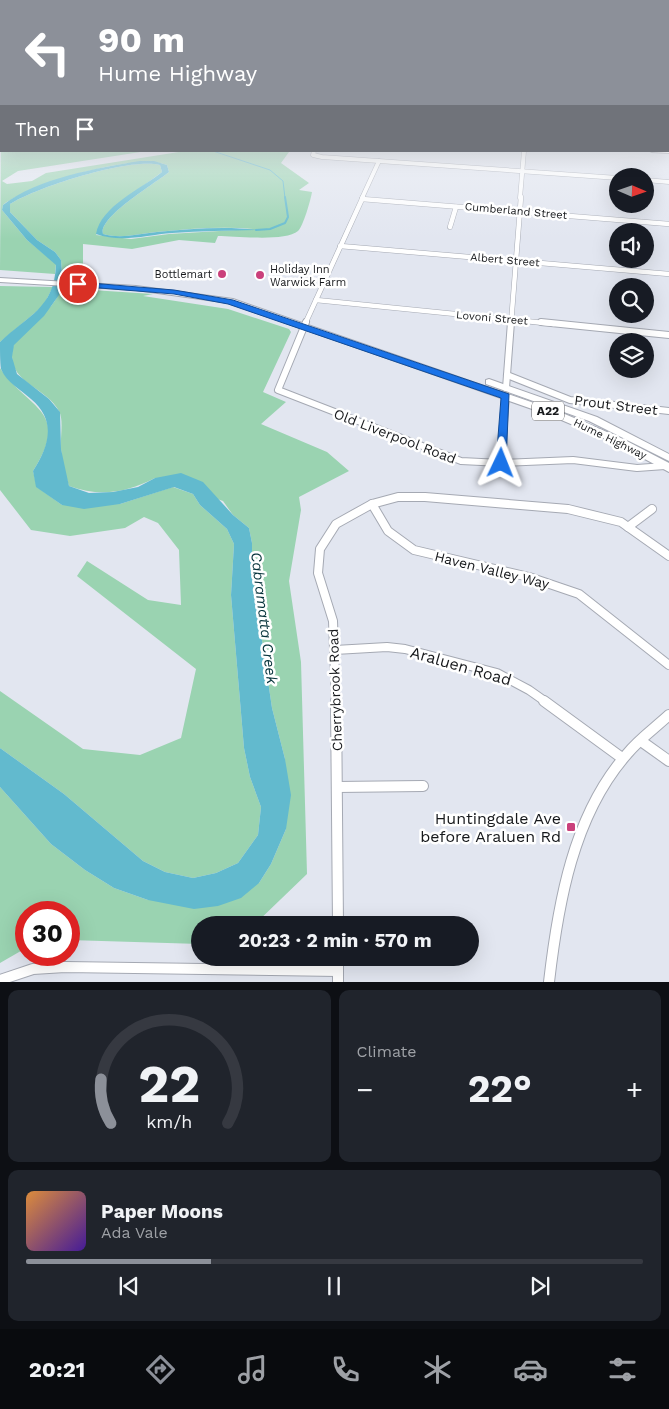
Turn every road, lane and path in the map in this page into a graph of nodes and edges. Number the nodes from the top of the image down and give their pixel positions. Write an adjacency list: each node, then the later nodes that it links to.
1 (524, 152): 4 (street)
2 (314, 153): 3 (street)
3 (379, 161): 4 (street); 8 (street)
4 (522, 171): 5 (street); 10 (street)
5 (609, 177)
6 (654, 181): 7 (street)
7 (669, 182)
8 (362, 199): 9 (street, Cumberland Street); 13 (street)
9 (456, 207): 10 (street, Cumberland Street); 12 (street)
10 (519, 212): 11 (street, Cumberland Street); 14 (street)
11 (669, 224)
12 (450, 227)
13 (340, 246): 14 (street, Albert Street); 19 (street)
14 (516, 261): 15 (street, Albert Street); 20 (street)
15 (669, 274)
16 (0, 276): 18 (highway, Hume Highway / A22)
17 (0, 280): 18 (highway, Hume Highway / A22)
18 (32, 280): 21 (highway, Hume Highway / A22)
19 (316, 300): 20 (street, Lovoni Street); 21 (street)
20 (512, 320): 22 (street, Lovoni Street); 23 (street)
21 (305, 323): 24 (highway, Hume Highway / A22); 26 (street, Old Liverpool Road)
22 (669, 335)
23 (507, 375): 24 (street); 25 (street, Prout Street)
24 (506, 392): 26 (street); 27 (highway, Hume Highway / A22)
25 (669, 412)
26 (501, 463): 27 (street, Old Liverpool Road)
27 (668, 464)
28 (372, 504): 30 (street, Cherrybrook Road); 32 (street, Cherrybrook Road); 33 (street, Haven Valley Way)
29 (652, 509): 30 (street)
30 (628, 527): 31 (street, Cherrybrook Road)
31 (669, 556)
32 (335, 650): 36 (street, Araluen Road); 39 (street, Cherrybrook Road)
33 (669, 665)
34 (669, 715): 35 (street)
35 (641, 741): 36 (street); 37 (street)
36 (622, 758): 43 (street)
37 (669, 761)
38 (423, 786): 39 (street)
39 (337, 787): 40 (street, Cherrybrook Road)
40 (338, 916)
41 (338, 976): 42 (street)
42 (0, 980)
43 (549, 982)

